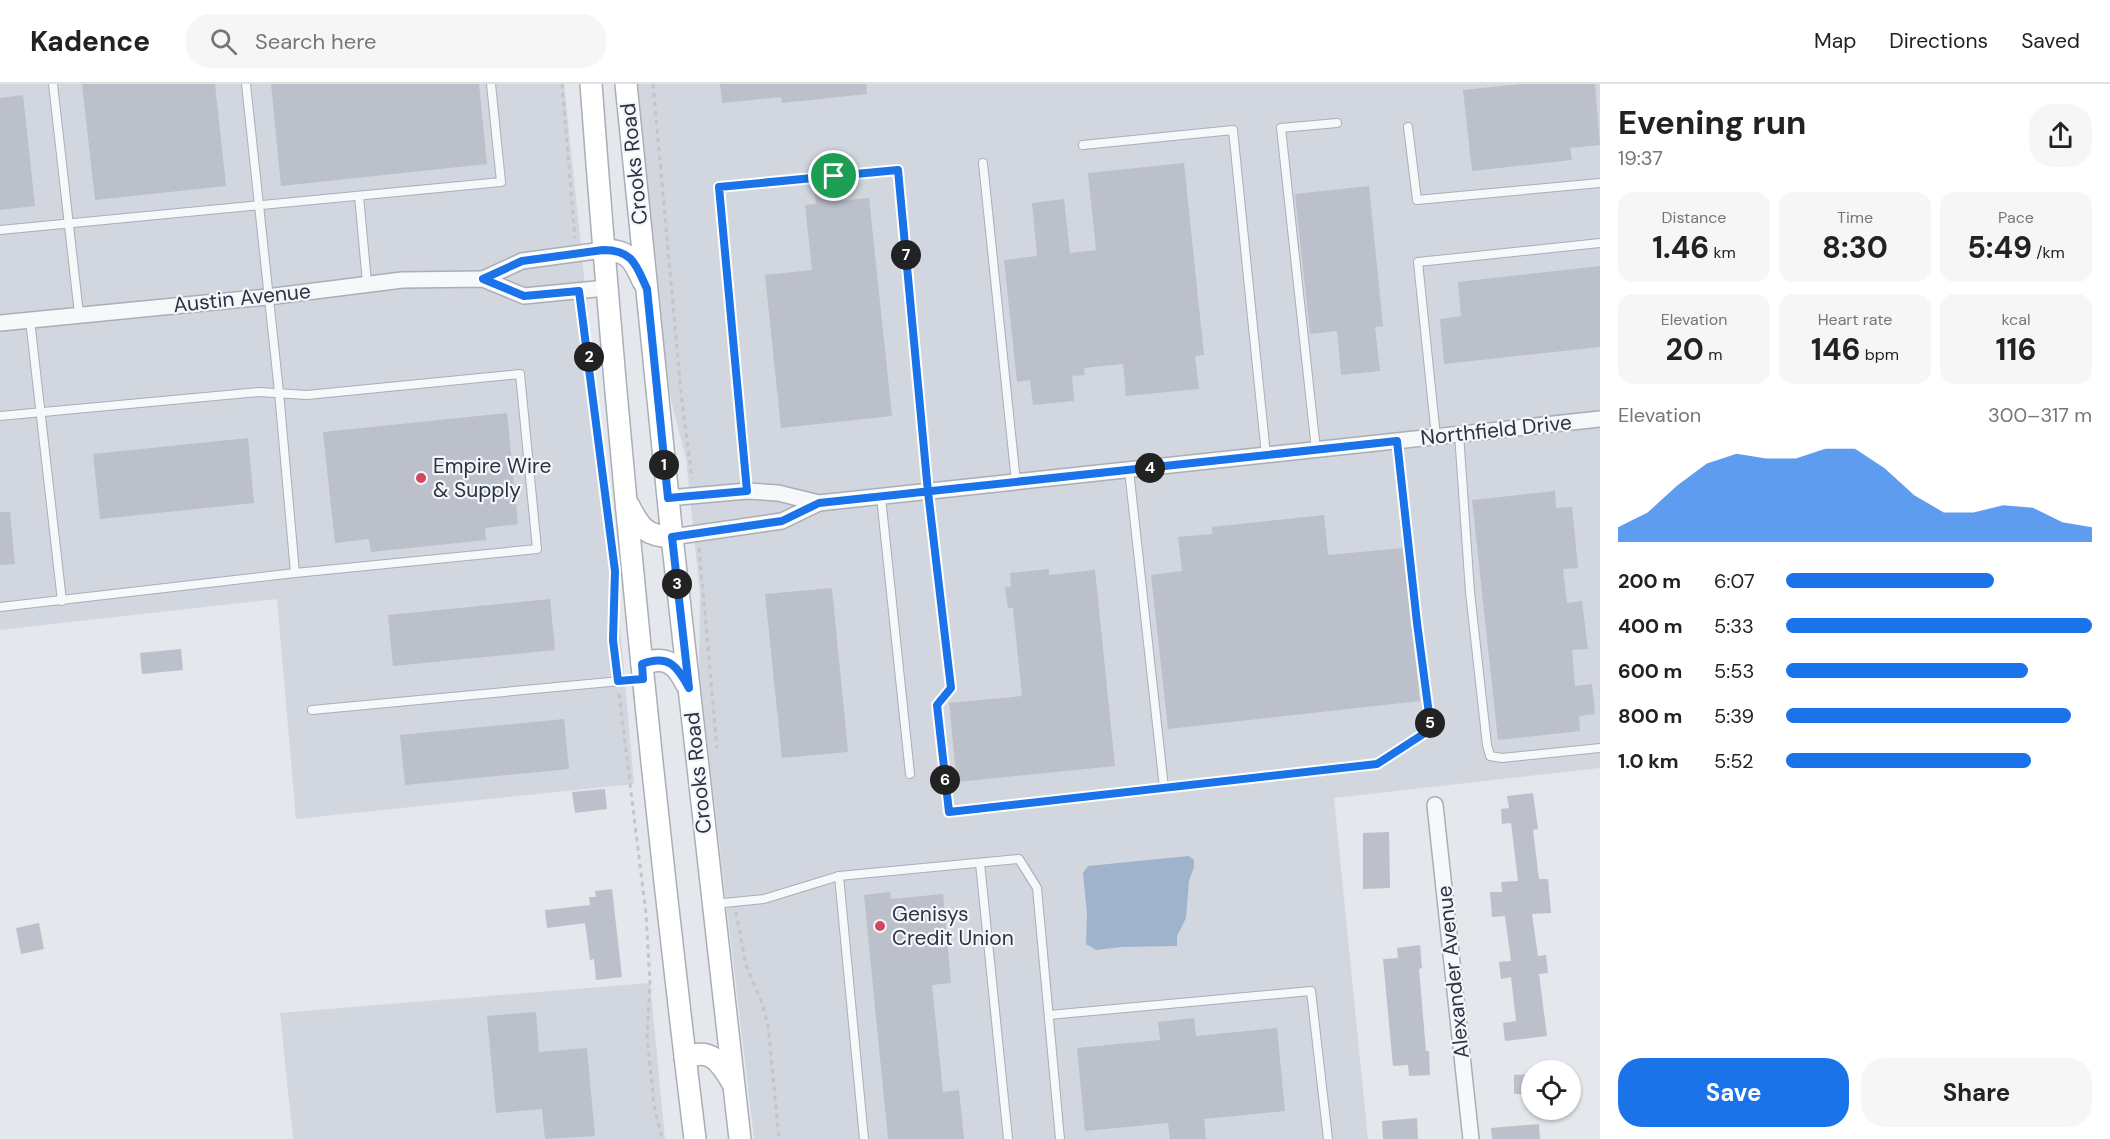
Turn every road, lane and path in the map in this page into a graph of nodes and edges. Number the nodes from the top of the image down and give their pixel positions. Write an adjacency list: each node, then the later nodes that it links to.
1 (53, 84): 15 (lane)
2 (246, 84): 14 (lane)
3 (491, 84): 13 (lane)
4 (562, 84): 19 (path)
5 (591, 84): 18 (main road, Crooks Road)
6 (626, 84): 23 (main road, Crooks Road)
7 (652, 84): 43 (path)
8 (1337, 123): 37 (lane)
9 (1408, 127): 12 (lane)
10 (1083, 145): 38 (lane)
11 (983, 163): 40 (lane)
12 (1600, 183)
13 (359, 196): 14 (lane); 21 (lane)
14 (258, 206): 15 (lane); 25 (lane)
15 (68, 224): 16 (lane); 26 (lane)
16 (0, 230)
17 (1600, 243): 34 (lane)
18 (603, 250): 19 (street, Austin Avenue); 22 (main road, Crooks Road); 23 (main road)
19 (577, 254): 20 (street, Austin Avenue)
20 (483, 279): 21 (street, Austin Avenue); 24 (street, Austin Avenue)
21 (367, 283): 25 (street, Austin Avenue)
22 (606, 288): 24 (street, Austin Avenue); 46 (main road, Crooks Road)
23 (647, 289): 45 (main road, Crooks Road)
24 (579, 291): 36 (path)
25 (267, 297): 26 (street, Austin Avenue); 29 (lane)
26 (79, 314): 27 (street, Austin Avenue)
27 (30, 320): 28 (street, Austin Avenue); 30 (lane)
28 (0, 323)
29 (279, 392): 30 (lane); 50 (lane); 50 (lane)
30 (41, 412): 31 (lane); 52 (lane)
31 (0, 416)
32 (1600, 419): 33 (street, Northfield Drive)
33 (1459, 434): 34 (street, Northfield Drive); 58 (lane)
34 (1436, 436): 35 (street, Northfield Drive)
35 (1397, 441): 37 (street, Northfield Drive); 61 (lane)
36 (600, 444)
37 (1316, 450): 38 (street, Northfield Drive)
38 (1266, 455): 39 (street, Northfield Drive)
39 (1129, 470): 40 (street, Northfield Drive); 61 (lane)
40 (1016, 482): 42 (street, Northfield Drive)
41 (747, 491): 42 (lane); 43 (street, Northfield Drive); 47 (street, Northfield Drive)
42 (928, 492): 44 (street, Northfield Drive); 61 (lane)
43 (692, 496): 45 (street, Northfield Drive)
44 (881, 497): 47 (street, Northfield Drive); 60 (lane)
45 (668, 498): 49 (main road, Crooks Road)
46 (626, 500): 49 (main road); 54 (main road, Crooks Road)
47 (819, 503): 48 (street, Northfield Drive)
48 (698, 533): 49 (street, Northfield Drive); 59 (path)
49 (672, 537): 56 (main road, Crooks Road)
50 (295, 573): 52 (lane)
51 (615, 594): 55 (path)
52 (62, 602): 53 (lane)
53 (0, 608)
54 (642, 671): 55 (lane); 56 (main road); 68 (main road, Crooks Road)
55 (618, 681): 57 (lane); 70 (path)
56 (689, 688): 66 (main road, Crooks Road)
57 (312, 710)
58 (1600, 748)
59 (718, 758)
60 (910, 774)
61 (1164, 788)
62 (1435, 805): 78 (street, Alexander Avenue)
63 (980, 863): 64 (lane); 67 (lane); 75 (lane)
64 (839, 876): 65 (lane); 74 (lane)
65 (734, 903): 66 (lane); 73 (path)
66 (712, 905): 69 (main road, Crooks Road)
67 (1049, 1015): 76 (lane); 77 (lane)
68 (685, 1058): 69 (main road); 71 (main road, Crooks Road)
69 (733, 1085): 72 (main road, Crooks Road)
70 (662, 1139)
71 (695, 1139)
72 (740, 1139)
73 (779, 1139)
74 (864, 1139)
75 (1008, 1139)
76 (1060, 1139)
77 (1328, 1139)
78 (1471, 1139)

